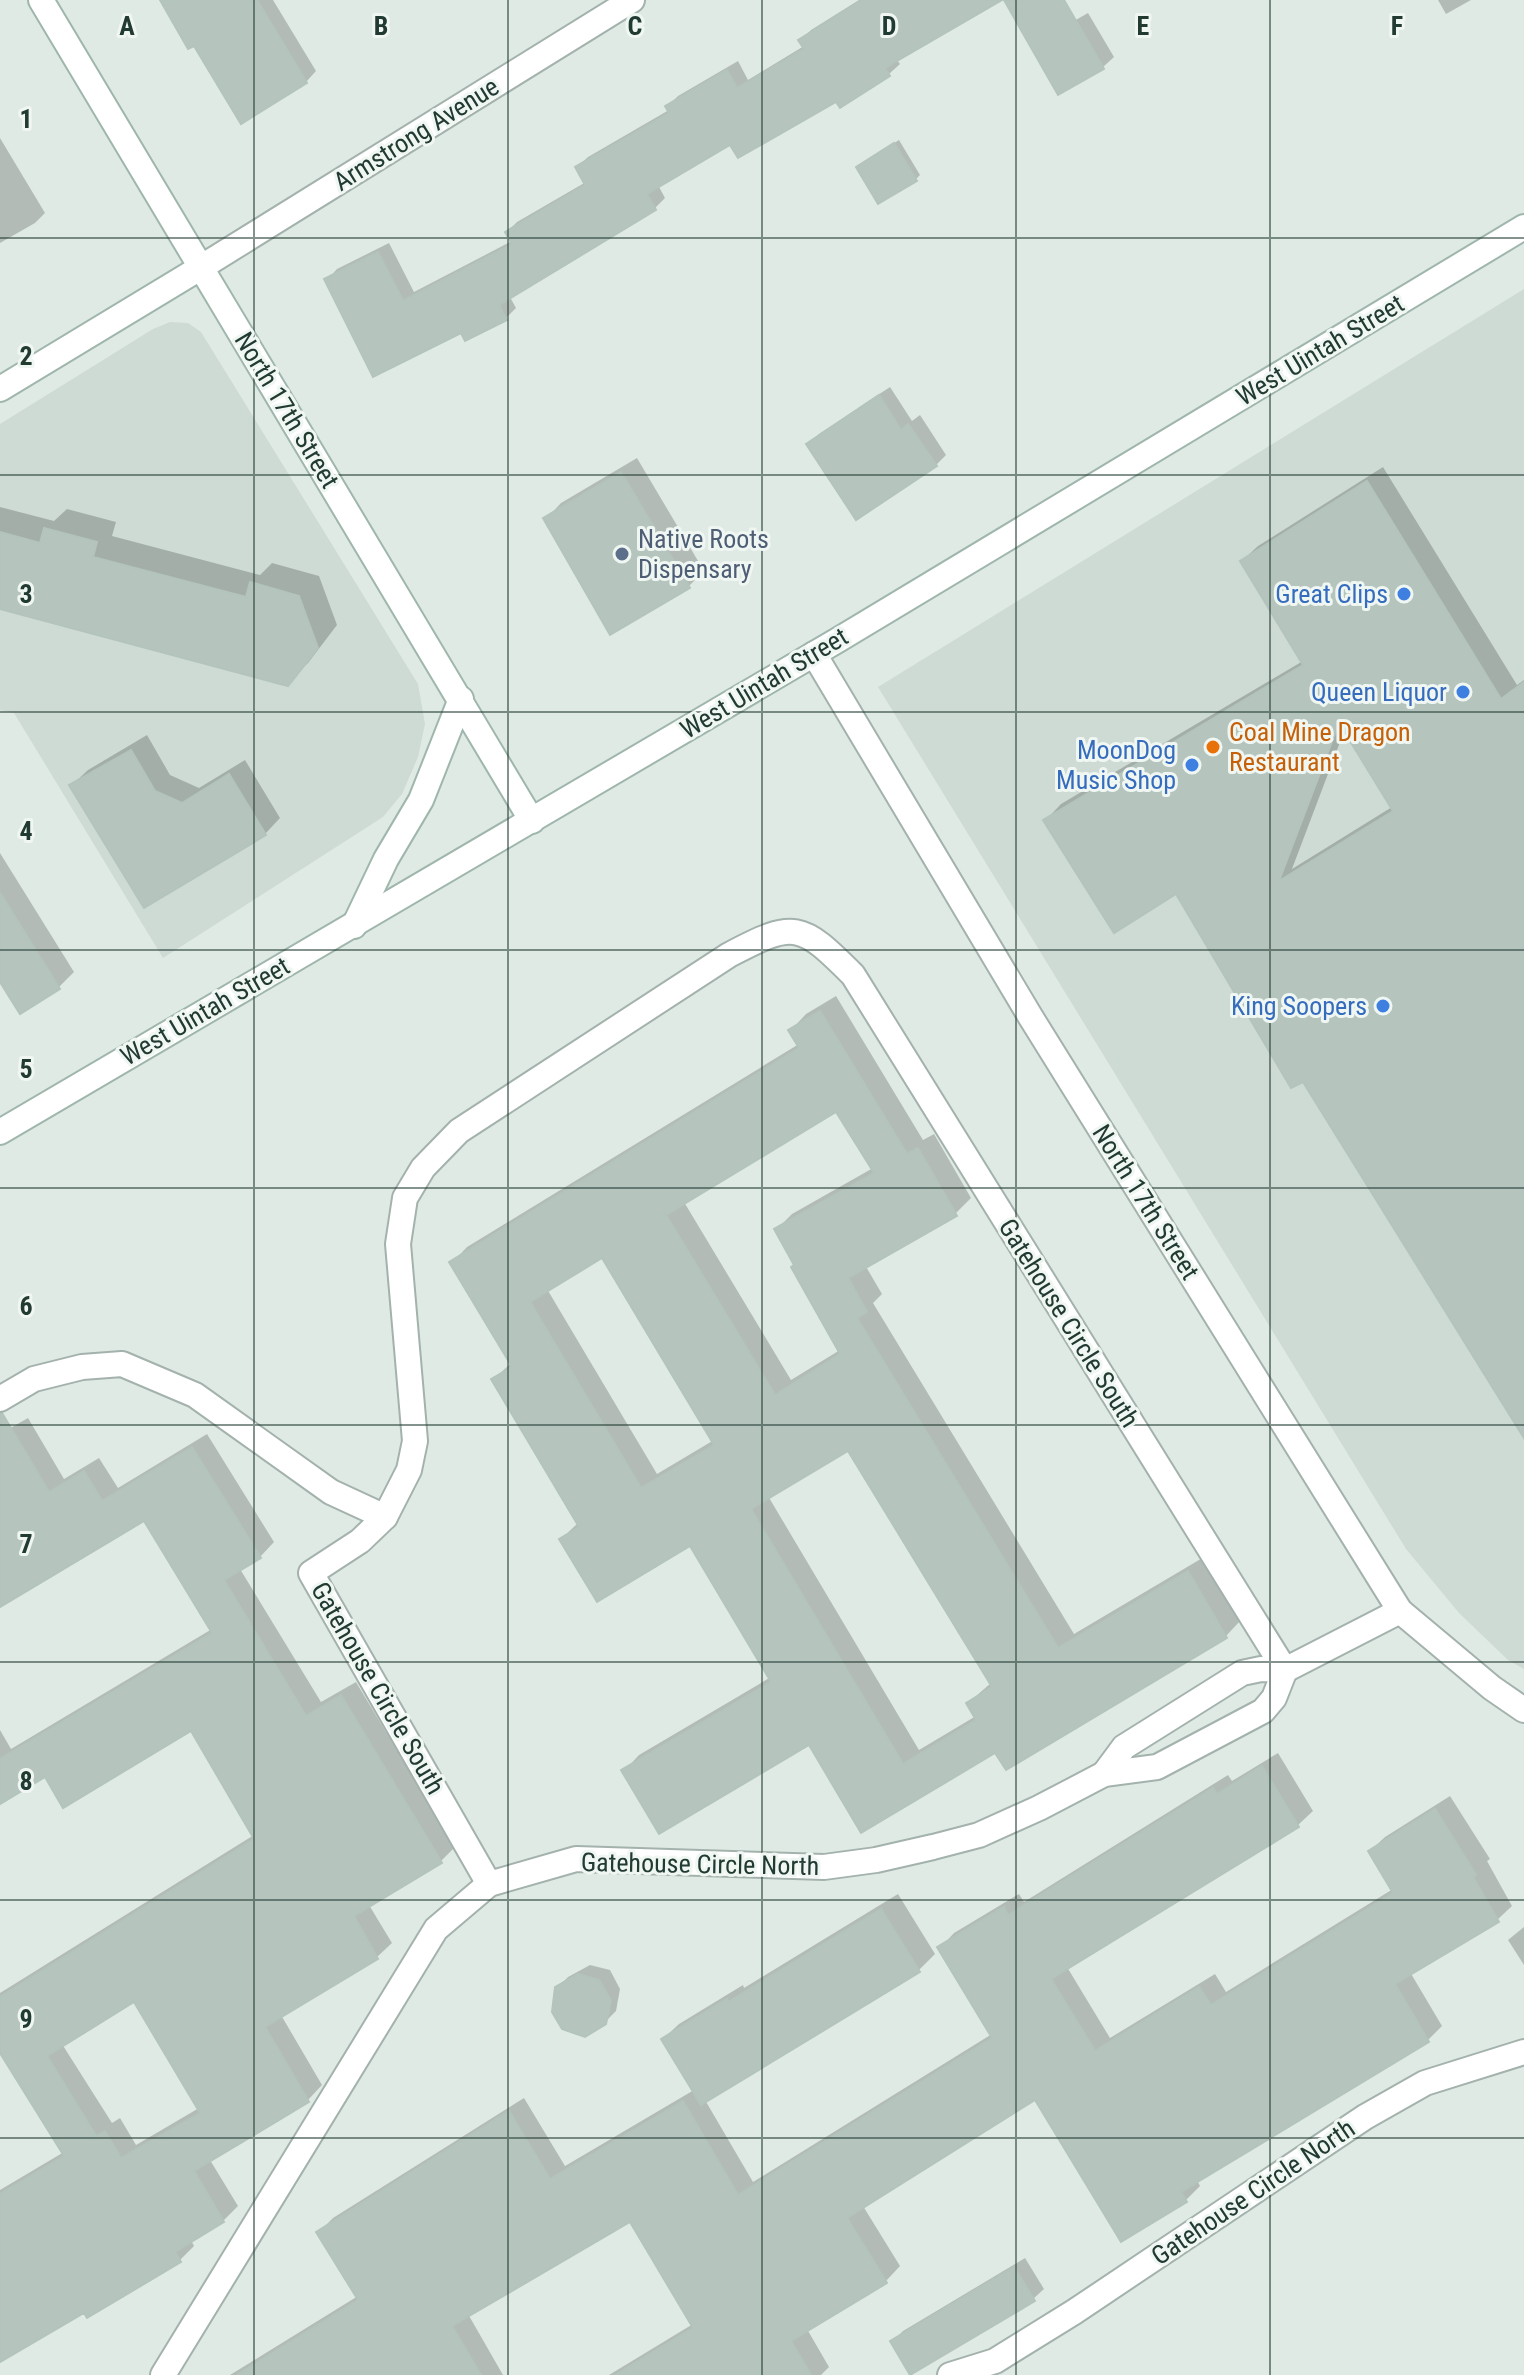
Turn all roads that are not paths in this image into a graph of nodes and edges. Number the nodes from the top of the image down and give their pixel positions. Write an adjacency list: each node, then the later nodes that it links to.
1 (41, 0): 4 (street, North 17th Street)
2 (632, 0): 4 (street, Armstrong Avenue)
3 (1524, 227): 6 (street, West Uintah Street)
4 (200, 268): 5 (street, Armstrong Avenue); 7 (street, North 17th Street)
5 (0, 389)
6 (814, 654): 8 (street, West Uintah Street); 13 (street, North 17th Street)
7 (461, 699): 8 (street, North 17th Street); 9 (street)
8 (532, 821): 9 (street, West Uintah Street)
9 (354, 926): 10 (street, West Uintah Street)
10 (0, 1132)
11 (0, 1399): 12 (street)
12 (385, 1517): 14 (street, Gatehouse Circle South); 17 (street, Gatehouse Circle South)
13 (1400, 1611): 14 (street, Gatehouse Circle North); 15 (street, North 17th Street)
14 (1285, 1670): 16 (street, Gatehouse Circle North); 16 (street, Gatehouse Circle North)
15 (1524, 1710)
16 (1104, 1774): 17 (street, Gatehouse Circle North)
17 (489, 1884): 19 (street, Gatehouse Circle North)
18 (1524, 2052): 20 (street, Gatehouse Circle North)
19 (163, 2375)
20 (950, 2375)

